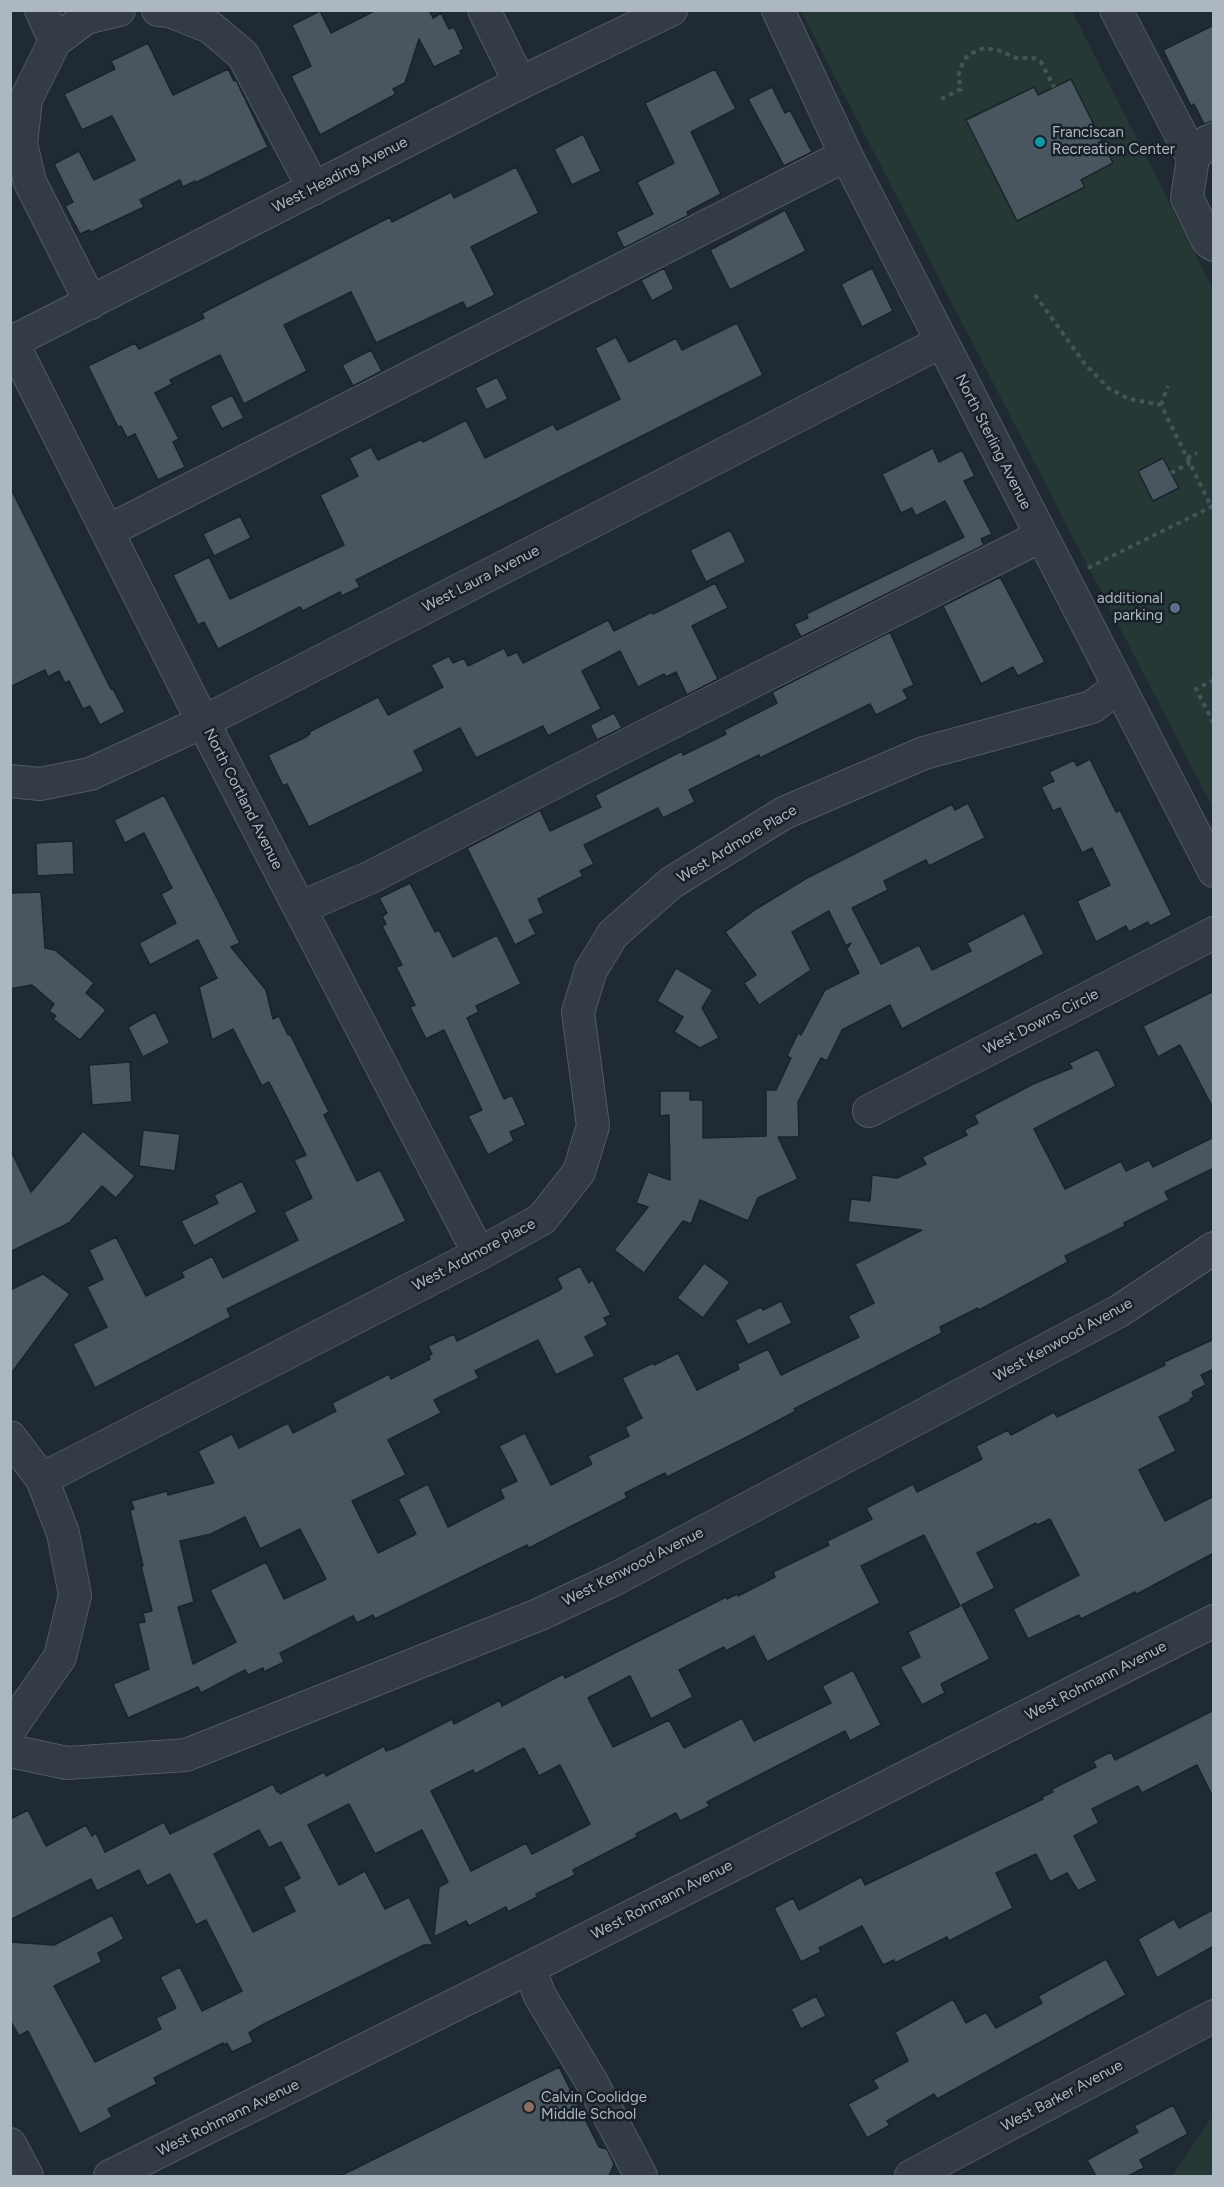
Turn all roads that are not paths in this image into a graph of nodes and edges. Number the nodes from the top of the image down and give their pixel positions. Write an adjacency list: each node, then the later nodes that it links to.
1 (41, 10): 8 (street)
2 (119, 10): 8 (street)
3 (158, 10): 12 (street)
4 (484, 10): 9 (street)
5 (671, 10): 9 (street, West Heading Avenue)
6 (778, 10): 11 (street, North Sterling Avenue)
7 (1118, 11): 10 (street)
8 (55, 41): 14 (street)
9 (520, 83): 12 (street, West Heading Avenue)
10 (1203, 148): 13 (street)
11 (846, 155): 15 (street, North Sterling Avenue); 17 (street)
12 (314, 189): 14 (street, West Heading Avenue)
13 (1214, 245)
14 (91, 303): 16 (street, West Heading Avenue)
15 (941, 342): 18 (street, North Sterling Avenue); 20 (street, West Laura Avenue)
16 (11, 343): 17 (street, North Cortland Avenue)
17 (108, 531): 20 (street, North Cortland Avenue)
18 (1041, 536): 19 (street, North Sterling Avenue); 23 (street)
19 (1118, 687): 22 (street, North Sterling Avenue); 27 (street, West Ardmore Place)
20 (203, 722): 21 (street, West Laura Avenue); 23 (street, North Cortland Avenue)
21 (10, 781)
22 (1214, 871)
23 (300, 908): 27 (street, North Cortland Avenue)
24 (1214, 933): 25 (street, West Downs Circle)
25 (869, 1111)
26 (1214, 1248): 32 (street, West Kenwood Avenue)
27 (479, 1254): 29 (street, West Ardmore Place)
28 (10, 1437): 29 (street)
29 (42, 1479): 31 (street)
30 (1214, 1621): 33 (street, West Rohmann Avenue)
31 (10, 1729)
32 (10, 1751)
33 (529, 1968): 37 (street, West Rohmann Avenue); 38 (street)
34 (1214, 2016): 39 (street, West Barker Avenue)
35 (10, 2144): 36 (street)
36 (27, 2176)
37 (110, 2176)
38 (641, 2176)
39 (911, 2176)

